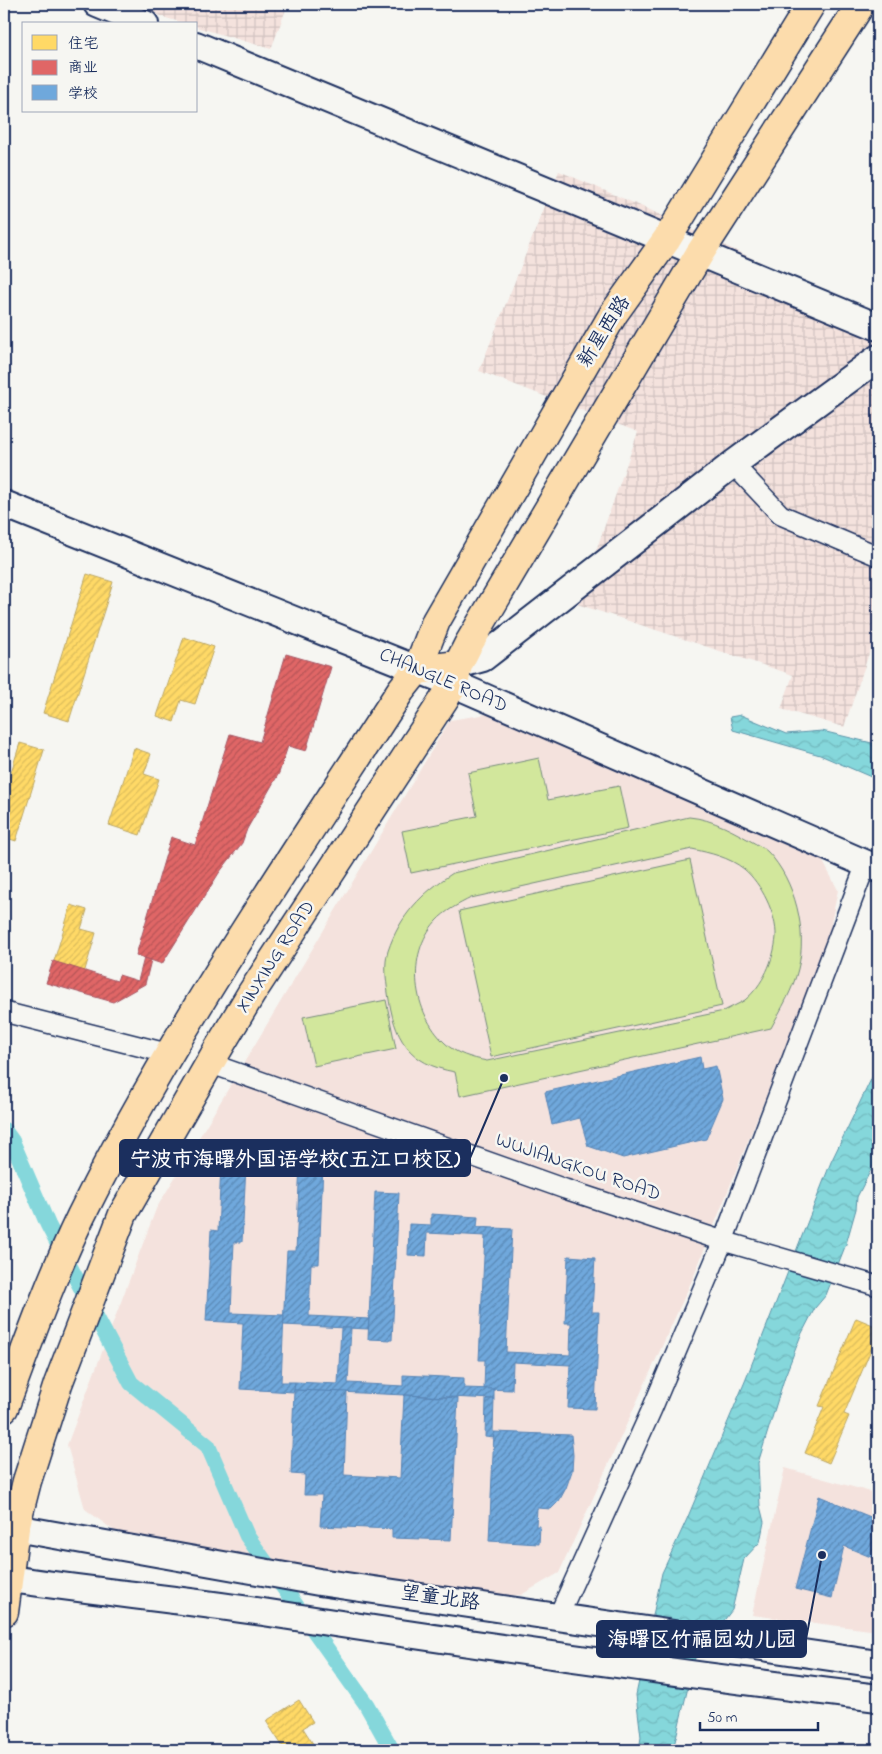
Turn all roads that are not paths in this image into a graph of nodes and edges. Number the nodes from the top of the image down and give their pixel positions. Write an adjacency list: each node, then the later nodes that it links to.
1 (97, 4): 4 (street)
2 (811, 4): 6 (main road, 新星西路)
3 (860, 4): 7 (main road, 新星西路)
4 (140, 22)
5 (198, 46): 6 (street)
6 (667, 239): 7 (street); 13 (main road, 新星西路)
7 (700, 253): 8 (street); 14 (main road, 新星西路)
8 (878, 327)
9 (878, 358): 10 (street)
10 (733, 464): 12 (street); 14 (street)
11 (4, 504): 13 (street, CHANGLE ROAD)
12 (878, 556)
13 (417, 670): 14 (main road); 17 (main road, 新星西路)
14 (456, 675): 15 (street, CHANGLE ROAD); 18 (main road, XINXING ROAD)
15 (872, 866): 19 (street)
16 (4, 1012): 17 (street)
17 (170, 1054): 21 (main road, 新星西路)
18 (210, 1063): 19 (street, WUJIANGKOU ROAD); 22 (main road, XINXING ROAD)
19 (723, 1242): 20 (street, WUJIANGKOU ROAD); 25 (street)
20 (878, 1286)
21 (4, 1408)
22 (9, 1527): 23 (main road); 25 (street, 望童北路)
23 (6, 1578): 24 (main road); 27 (street, 望童北路)
24 (4, 1612)
25 (558, 1617): 26 (street, 望童北路)
26 (878, 1664)
27 (878, 1698)

